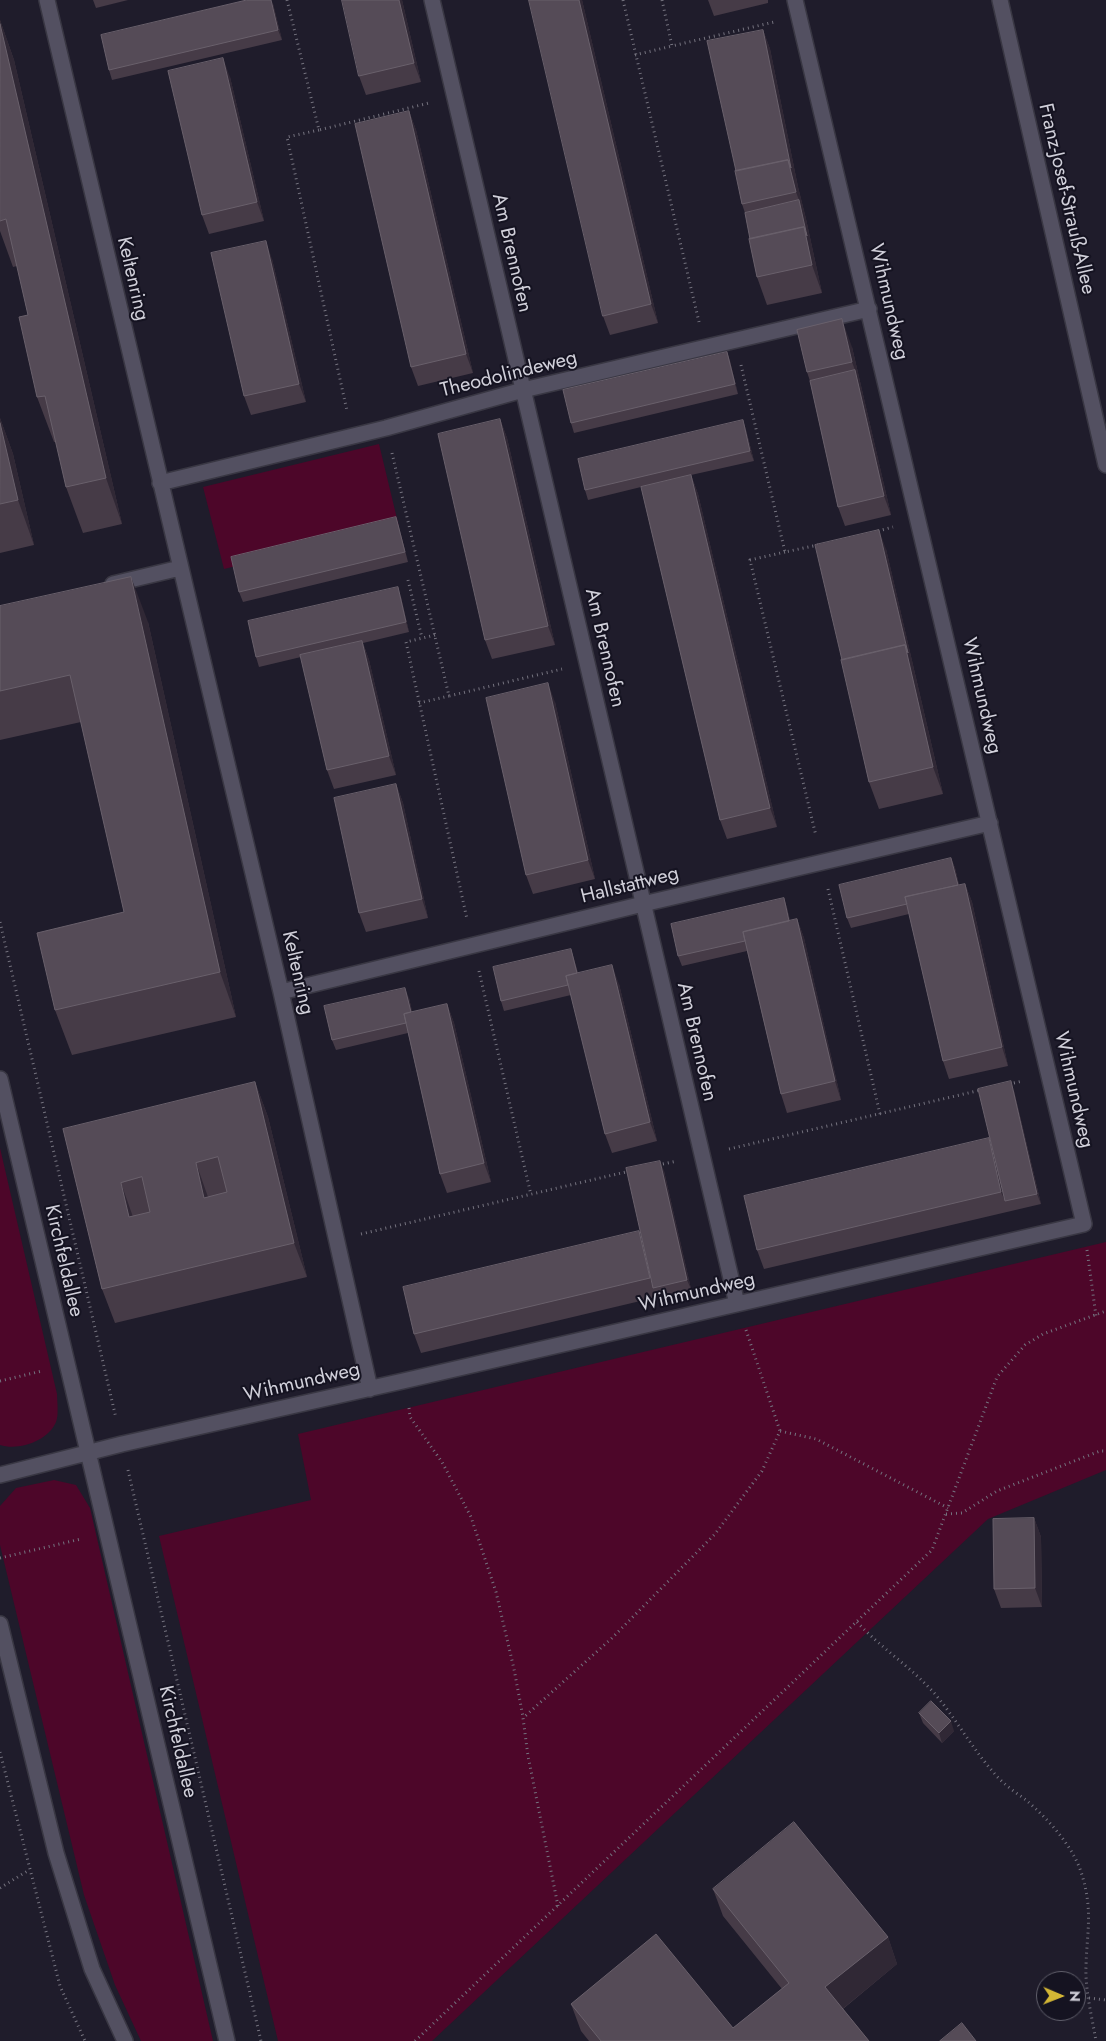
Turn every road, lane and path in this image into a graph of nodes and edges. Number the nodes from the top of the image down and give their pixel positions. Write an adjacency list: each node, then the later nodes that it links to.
1 (47, 0): 20 (street, Keltenring)
2 (287, 0): 12 (path)
3 (432, 0): 11 (street, Am Brennofen)
4 (623, 0): 10 (path)
5 (662, 0): 9 (path)
6 (795, 0): 8 (street, Wihmundweg)
7 (1000, 0): 19 (street, Franz-Josef-Strauß-Allee)
8 (798, 17): 9 (path); 13 (street, Wihmundweg)
9 (672, 46): 10 (path)
10 (635, 55): 15 (path)
11 (454, 97): 12 (path); 16 (street, Am Brennofen)
12 (318, 130): 18 (path)
13 (869, 308): 14 (street, Theodolindeweg); 21 (street, Wihmundweg)
14 (735, 340): 15 (street, Theodolindeweg); 24 (path)
15 (705, 347): 16 (street, Theodolindeweg)
16 (523, 390): 17 (street, Theodolindeweg); 30 (street, Am Brennofen)
17 (386, 428): 18 (street, Theodolindeweg); 28 (path)
18 (353, 436): 20 (street, Theodolindeweg)
19 (1106, 465)
20 (160, 483): 25 (street, Keltenring)
21 (918, 521): 22 (path); 33 (street, Wihmundweg)
22 (871, 532)
23 (823, 544): 24 (path)
24 (785, 552): 34 (path)
25 (180, 568): 27 (street); 38 (street, Keltenring)
26 (408, 580): 29 (path)
27 (95, 588)
28 (435, 636): 29 (path); 31 (path)
29 (422, 638): 32 (path)
30 (587, 663): 31 (path); 35 (street, Am Brennofen)
31 (449, 696): 32 (path)
32 (419, 703): 37 (path)
33 (990, 823): 34 (street, Hallstattweg); 42 (street, Wihmundweg)
34 (822, 861): 35 (street, Hallstattweg); 40 (path)
35 (643, 904): 37 (street, Hallstattweg); 43 (street, Am Brennofen)
36 (0, 922): 49 (path)
37 (472, 945): 38 (street, Hallstattweg); 41 (path)
38 (281, 992): 47 (street, Keltenring)
39 (0, 1079): 51 (street, Kirchfeldallee)
40 (880, 1114)
41 (531, 1195)
42 (1084, 1224): 43 (street, Wihmundweg); 45 (path)
43 (737, 1304): 46 (street, Wihmundweg); 48 (path)
44 (1106, 1311): 45 (path)
45 (1096, 1316): 53 (path)
46 (403, 1381): 47 (street, Wihmundweg); 59 (path)
47 (370, 1389): 49 (street, Wihmundweg)
48 (780, 1431): 53 (path); 59 (path)
49 (122, 1444): 51 (street, Wihmundweg); 69 (path)
50 (1106, 1451): 54 (path)
51 (87, 1452): 52 (street); 55 (street, Kirchfeldallee)
52 (0, 1475)
53 (948, 1508): 54 (path)
54 (946, 1514): 57 (path)
55 (106, 1532): 56 (path); 68 (street, Kirchfeldallee)
56 (0, 1558)
57 (856, 1622): 63 (path); 64 (path)
58 (0, 1624): 67 (street)
59 (523, 1718): 63 (path)
60 (0, 1752): 61 (path)
61 (29, 1870): 62 (path); 66 (path)
62 (0, 1888)
63 (558, 1906): 70 (path)
64 (1089, 1998): 65 (path); 71 (path)
65 (1106, 2000)
66 (85, 2041)
67 (125, 2041)
68 (227, 2041)
69 (261, 2041)
70 (415, 2041)
71 (1096, 2041)

